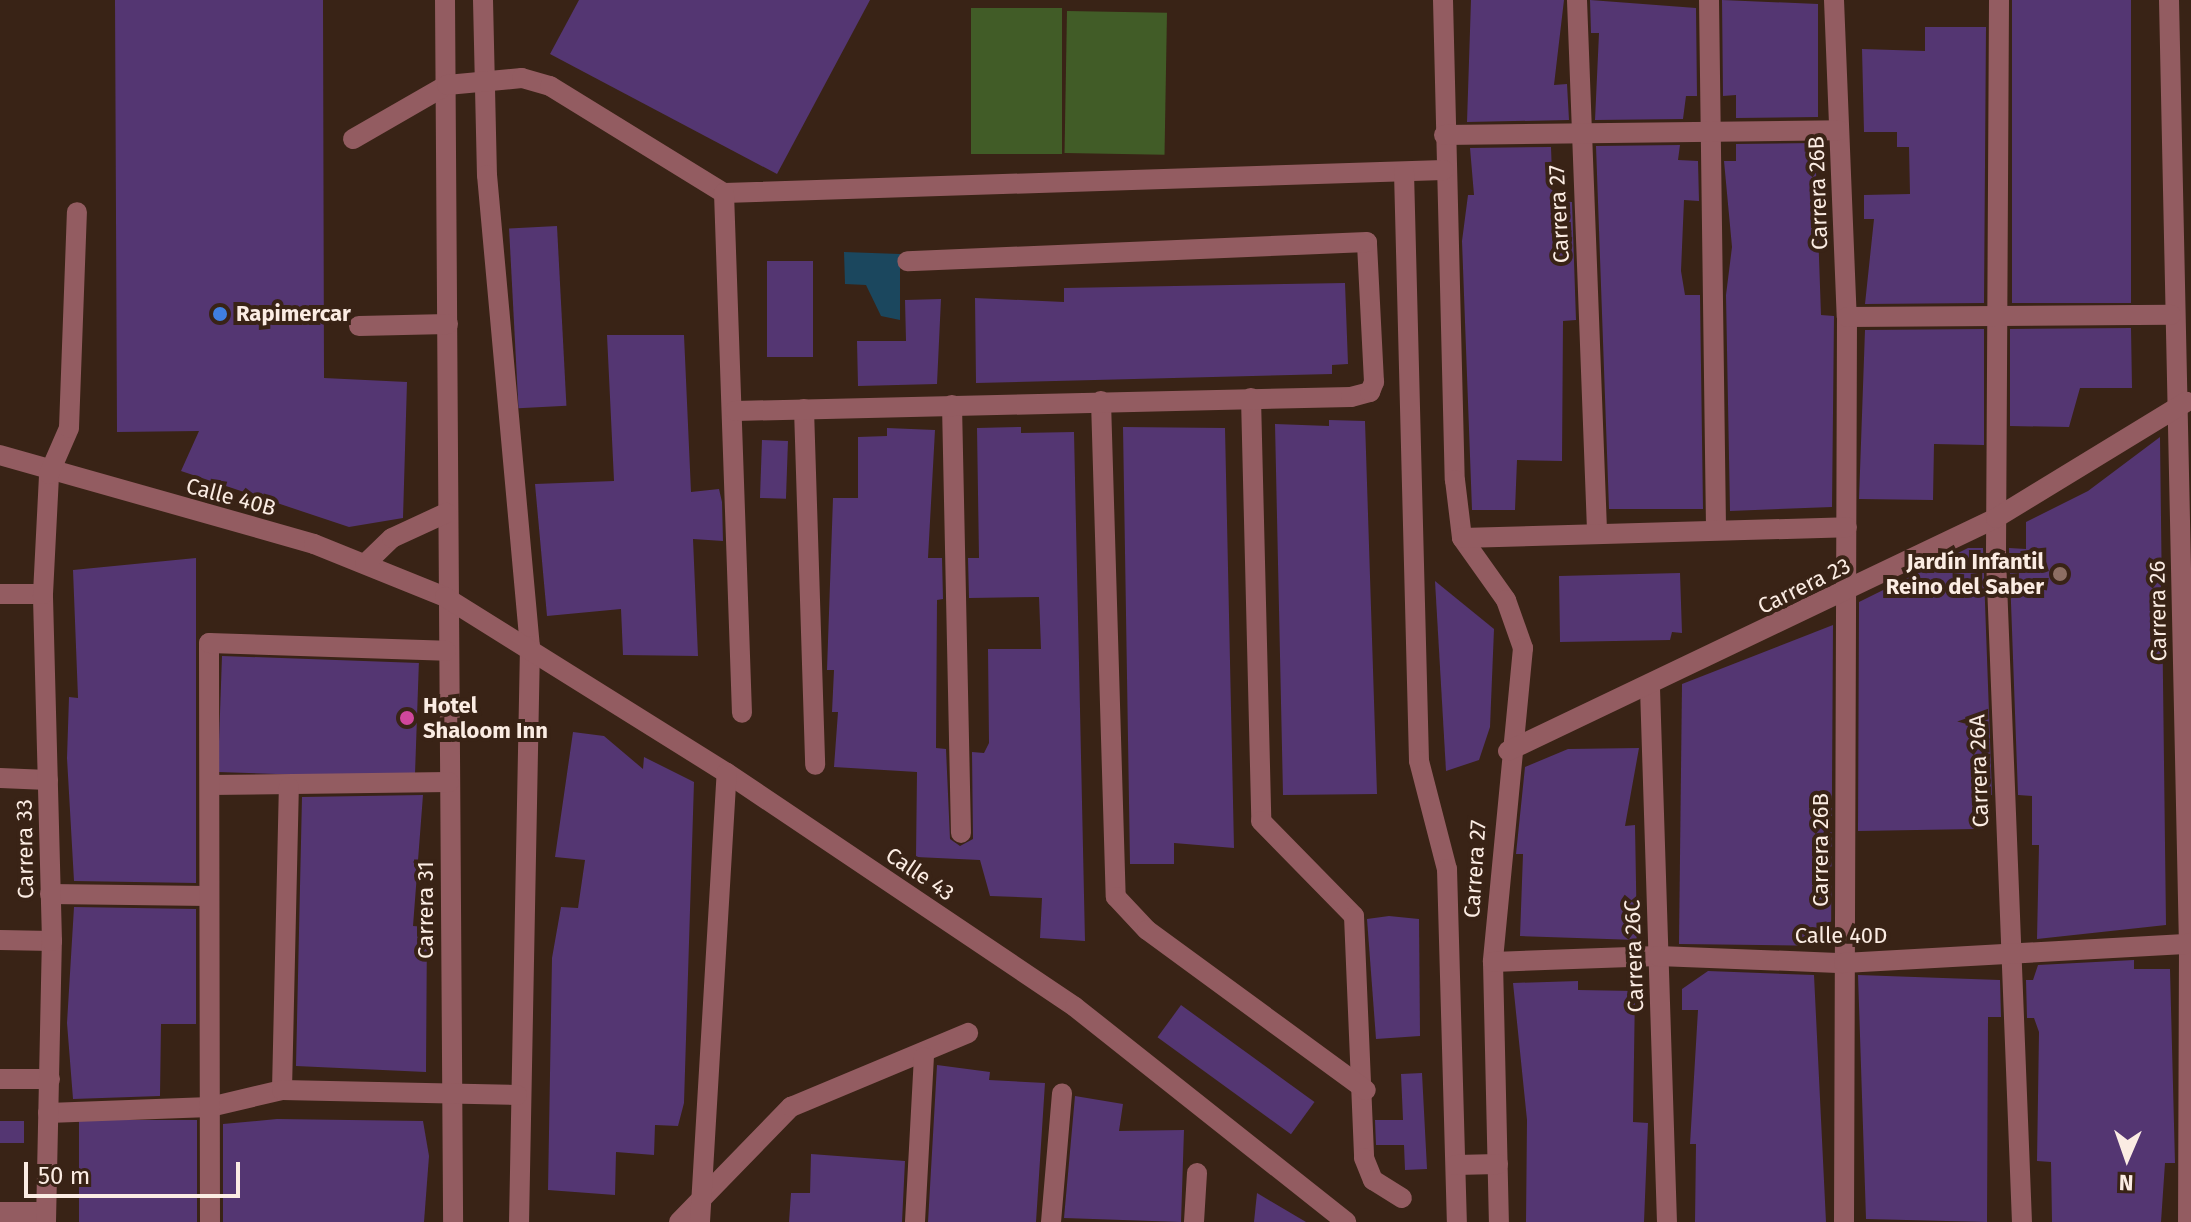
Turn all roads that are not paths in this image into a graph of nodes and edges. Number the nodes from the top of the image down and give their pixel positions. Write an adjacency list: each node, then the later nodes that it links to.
1 (445, 0): 10 (street, Carrera 31)
2 (483, 0): 9 (street)
3 (1443, 0): 12 (street)
4 (1577, 0): 13 (street, Carrera 27)
5 (1709, 0): 14 (street)
6 (1834, 0): 11 (street, Carrera 26B)
7 (1999, 0): 23 (street, Carrera 26A)
8 (2169, 0): 21 (street, Carrera 26)
9 (485, 78): 10 (street); 18 (street); 45 (street)
10 (447, 85): 15 (street); 24 (street, Carrera 31)
11 (1839, 130): 14 (street); 22 (street, Carrera 26B)
12 (1444, 135): 13 (street); 16 (street)
13 (1579, 136): 14 (street); 38 (street, Carrera 27)
14 (1709, 137): 37 (street)
15 (353, 139)
16 (1444, 170): 17 (street); 39 (street)
17 (1404, 172): 18 (street); 79 (street)
18 (724, 193): 31 (street)
19 (77, 212): 33 (street)
20 (907, 261): 26 (street)
21 (2171, 315): 23 (street); 28 (street, Carrera 26)
22 (1847, 317): 23 (street); 36 (street, Carrera 26B)
23 (1997, 318): 35 (street, Carrera 26A)
24 (448, 324): 25 (street); 34 (street, Carrera 31)
25 (359, 326)
26 (1251, 398): 27 (street); 72 (street)
27 (1101, 401): 29 (street); 72 (street)
28 (2185, 403): 35 (street, Carrera 23); 62 (street, Carrera 26)
29 (952, 405): 30 (street); 57 (street)
30 (804, 409): 31 (street); 50 (street)
31 (735, 411): 48 (street)
32 (0, 455): 33 (street, Calle 40B)
33 (49, 474): 40 (street, Calle 40B); 43 (street, Carrera 33)
34 (446, 513): 40 (street); 44 (street, Carrera 31)
35 (1996, 518): 41 (street, Carrera 23); 63 (street, Carrera 26A)
36 (1847, 527): 37 (street); 41 (street, Carrera 26B)
37 (1716, 530): 38 (street)
38 (1597, 531): 39 (street)
39 (1462, 538): 49 (street, Carrera 27)
40 (365, 564): 44 (street, Calle 40B)
41 (1847, 592): 47 (street, Carrera 23); 66 (street, Carrera 26B)
42 (0, 594): 43 (street)
43 (43, 594): 53 (street, Carrera 33)
44 (445, 597): 45 (street, Calle 43); 46 (street, Carrera 31)
45 (530, 646): 51 (street, Calle 43); 75 (street)
46 (446, 651): 54 (street, Carrera 31); 55 (street)
47 (1650, 688): 49 (street, Carrera 23); 64 (street, Carrera 26C)
48 (742, 713)
49 (1508, 751): 65 (street, Carrera 27)
50 (815, 765)
51 (727, 773): 82 (street); 93 (street, Calle 43)
52 (0, 778): 53 (street)
53 (48, 780): 58 (street, Carrera 33)
54 (449, 782): 56 (street); 74 (street, Carrera 31)
55 (210, 785): 56 (street); 59 (street)
56 (289, 787): 71 (street)
57 (961, 833)
58 (50, 894): 59 (street); 61 (street, Carrera 33)
59 (208, 896): 76 (street)
60 (0, 940): 61 (street)
61 (52, 941): 70 (street, Carrera 33)
62 (2189, 944): 63 (street, Calle 40D); 99 (street, Carrera 26)
63 (2010, 954): 66 (street, Calle 40D); 98 (street, Carrera 26A)
64 (1658, 956): 65 (street, Calle 40D); 66 (street, Calle 40D); 96 (street, Carrera 26C)
65 (1493, 962): 78 (street, Carrera 27)
66 (1844, 963): 97 (street, Carrera 26B)
67 (968, 1033): 68 (street)
68 (924, 1057): 82 (street); 90 (street)
69 (0, 1079): 70 (street)
70 (50, 1079): 77 (street, Carrera 33)
71 (282, 1090): 74 (street); 76 (street)
72 (1366, 1090): 81 (street)
73 (1062, 1093): 91 (street)
74 (452, 1094): 75 (street); 86 (street, Carrera 31)
75 (517, 1095): 87 (street)
76 (210, 1107): 77 (street); 85 (street)
77 (48, 1113): 84 (street, Carrera 33)
78 (1498, 1164): 79 (street); 95 (street, Carrera 27)
79 (1456, 1165): 94 (street)
80 (1197, 1173): 92 (street)
81 (1402, 1198)
82 (703, 1200): 88 (street); 89 (street)
83 (0, 1212): 84 (street)
84 (46, 1217)
85 (210, 1222)
86 (453, 1222)
87 (519, 1222)
88 (679, 1222)
89 (700, 1222)
90 (915, 1222)
91 (1051, 1222)
92 (1194, 1222)
93 (1346, 1222)
94 (1457, 1222)
95 (1499, 1222)
96 (1667, 1222)
97 (1844, 1222)
98 (2022, 1222)
99 (2188, 1222)

